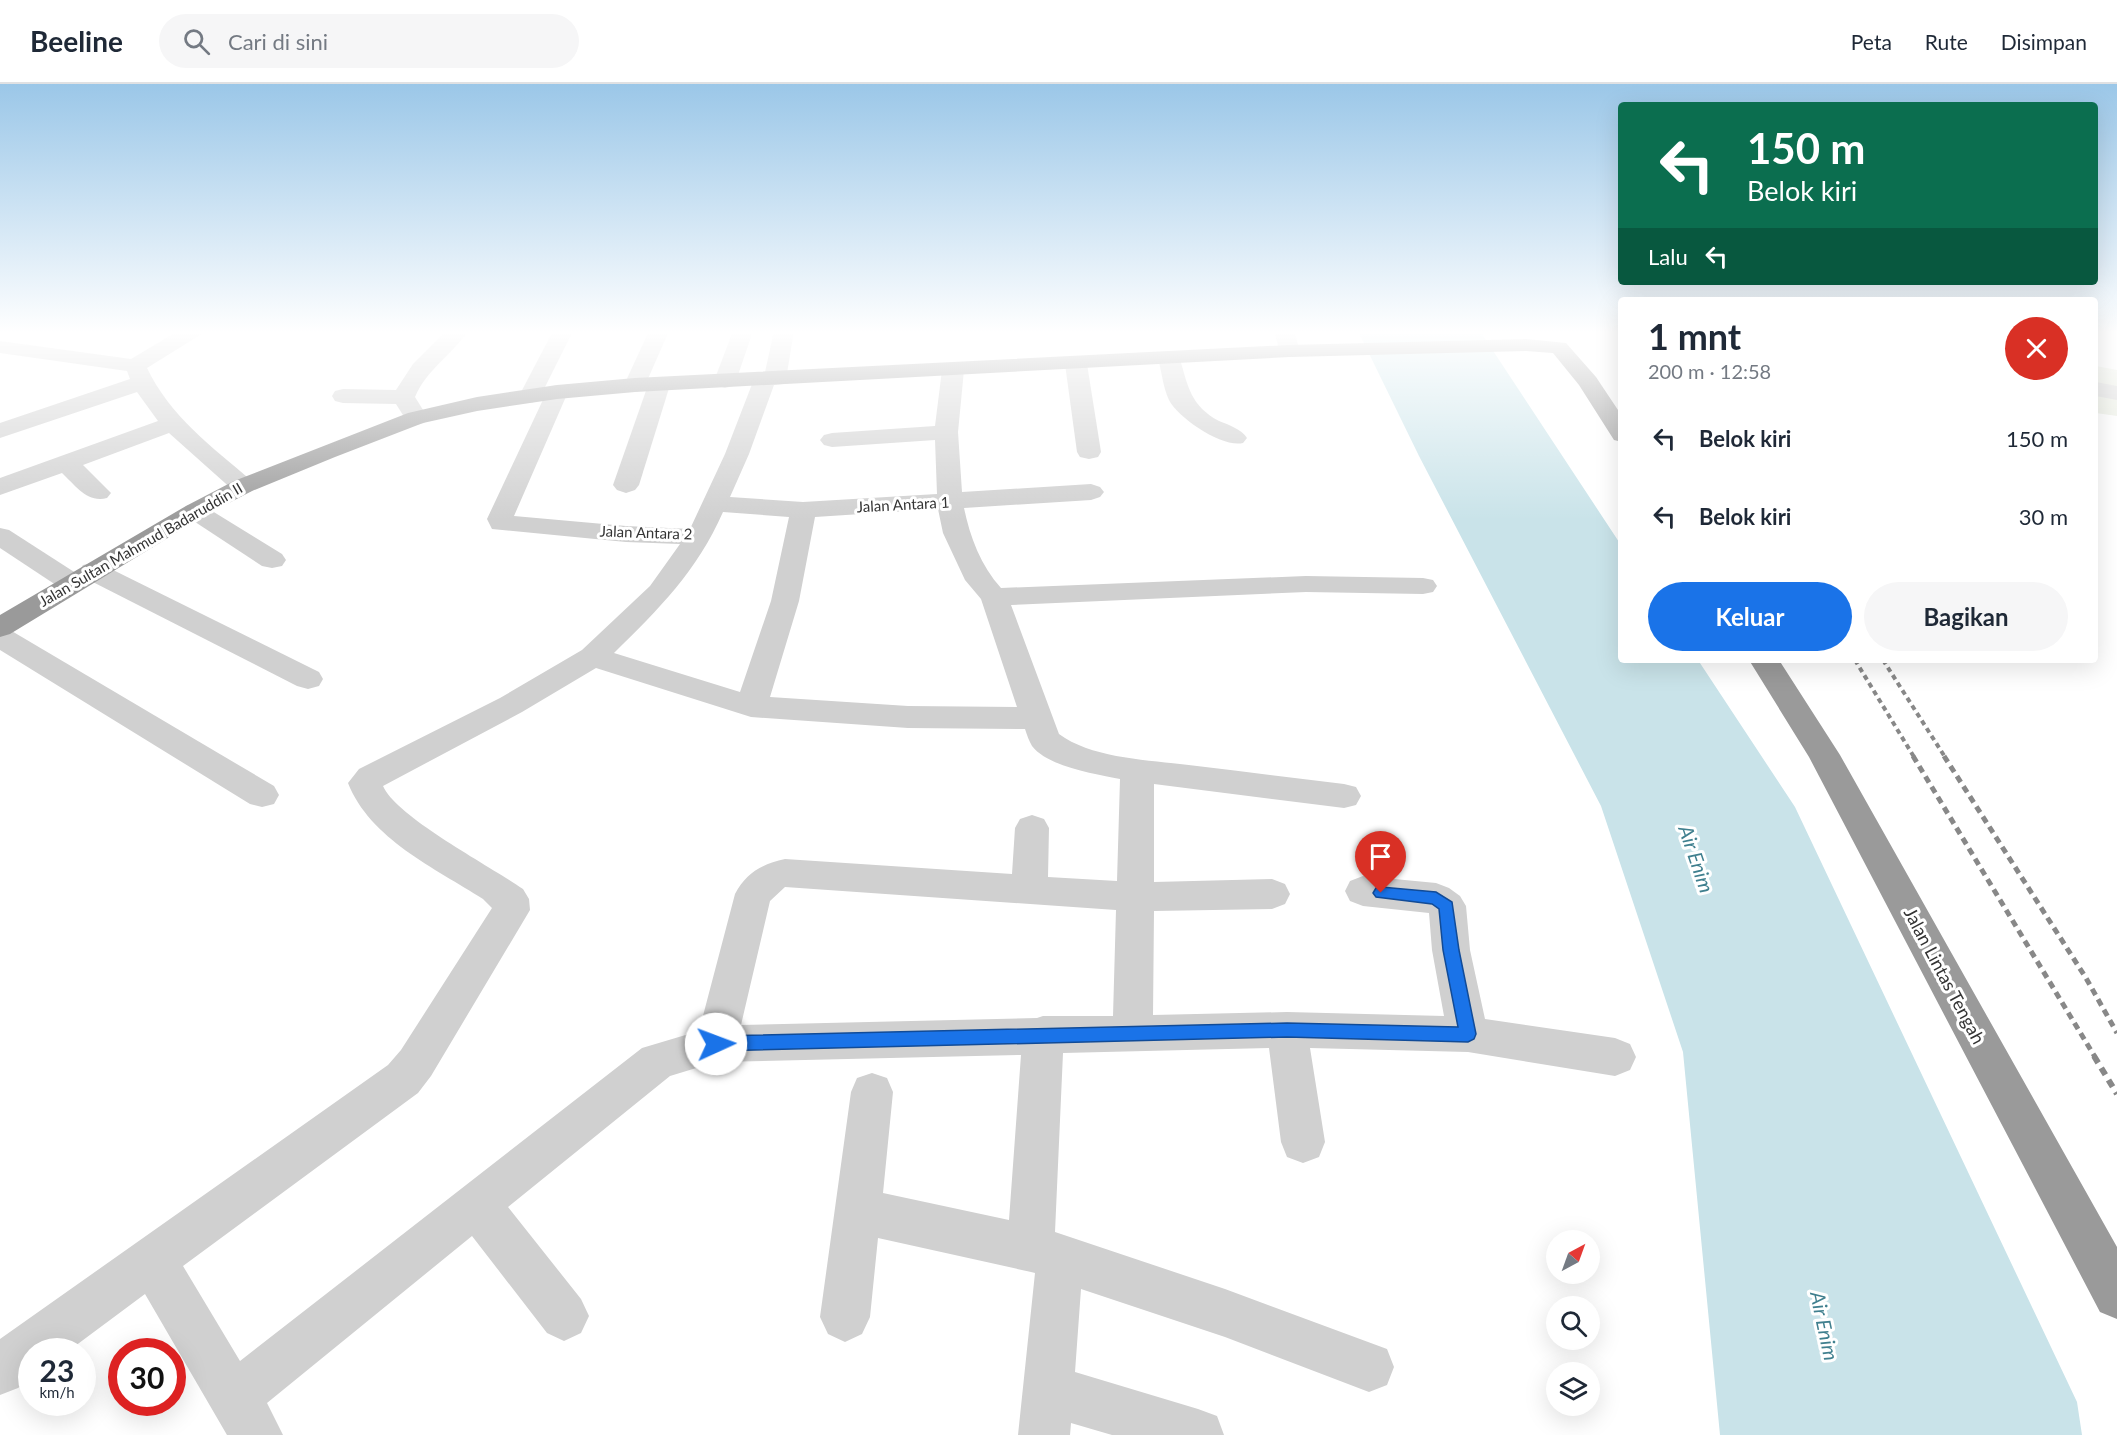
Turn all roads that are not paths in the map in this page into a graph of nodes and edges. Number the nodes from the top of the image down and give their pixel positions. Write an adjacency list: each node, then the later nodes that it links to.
1 (89, 394): 18 (street)
2 (152, 394): 16 (street)
3 (406, 394): 14 (street)
4 (543, 394): 13 (highway, Jalan Sultan Mahmud Badaruddin II)
5 (556, 394): 34 (street, Jalan Antara 2)
6 (656, 394): 24 (street)
7 (763, 394): 30 (street, Jalan Antara 2)
8 (950, 394): 19 (street)
9 (1080, 394): 22 (street)
10 (1179, 394): 20 (street)
11 (1596, 394): 17 (highway)
12 (343, 396): 14 (street)
13 (530, 396): 15 (highway, Jalan Sultan Mahmud Badaruddin II)
14 (405, 397): 15 (street)
15 (416, 418): 25 (highway, Jalan Sultan Mahmud Badaruddin II)
16 (173, 424): 23 (street); 25 (street)
17 (1618, 429)
18 (0, 431)
19 (946, 432): 21 (street); 29 (street)
20 (1235, 438)
21 (832, 440)
22 (1089, 452)
23 (66, 463): 26 (street); 28 (street)
24 (626, 485)
25 (243, 486): 32 (highway, Jalan Sultan Mahmud Badaruddin II)
26 (0, 487)
27 (1091, 492): 29 (street, Jalan Antara 1)
28 (98, 493)
29 (950, 503): 31 (street, Jalan Antara 1); 38 (street)
30 (715, 504): 31 (street, Jalan Antara 1); 34 (street, Jalan Antara 2)
31 (803, 510): 44 (street)
32 (195, 511): 35 (street); 36 (highway, Jalan Sultan Mahmud Badaruddin II)
33 (0, 536): 36 (street)
34 (699, 537): 41 (street)
35 (272, 560)
36 (83, 577): 39 (highway, Jalan Sultan Mahmud Badaruddin II); 43 (street)
37 (1423, 586): 38 (street)
38 (994, 597): 45 (street)
39 (0, 628)
40 (0, 637): 47 (street)
41 (593, 657): 44 (street); 65 (street)
42 (1766, 663): 66 (highway, Jalan Lintas Tengah)
43 (308, 679)
44 (751, 706): 45 (street)
45 (1039, 718): 46 (street)
46 (1137, 770): 48 (street); 53 (street)
47 (262, 795)
48 (1344, 796)
49 (1032, 828): 50 (street)
50 (1029, 890): 53 (street); 58 (street)
51 (1363, 891): 57 (street)
52 (1272, 894): 53 (street)
53 (1133, 897): 55 (street)
54 (1287, 1030): 55 (street); 57 (street); 61 (street)
55 (1133, 1032): 56 (street)
56 (1044, 1034): 58 (street); 64 (street)
57 (1468, 1034): 59 (street)
58 (716, 1044): 62 (street)
59 (1615, 1058)
60 (872, 1092): 63 (street)
61 (1303, 1142)
62 (477, 1205): 67 (street); 72 (street)
63 (858, 1211): 64 (street); 68 (street)
64 (1046, 1253): 69 (street); 71 (street)
65 (153, 1259): 70 (street); 72 (street)
66 (2117, 1295)
67 (564, 1316)
68 (845, 1317)
69 (1369, 1367)
70 (0, 1370)
71 (1046, 1412): 73 (street)
72 (245, 1416)
73 (1198, 1435)

